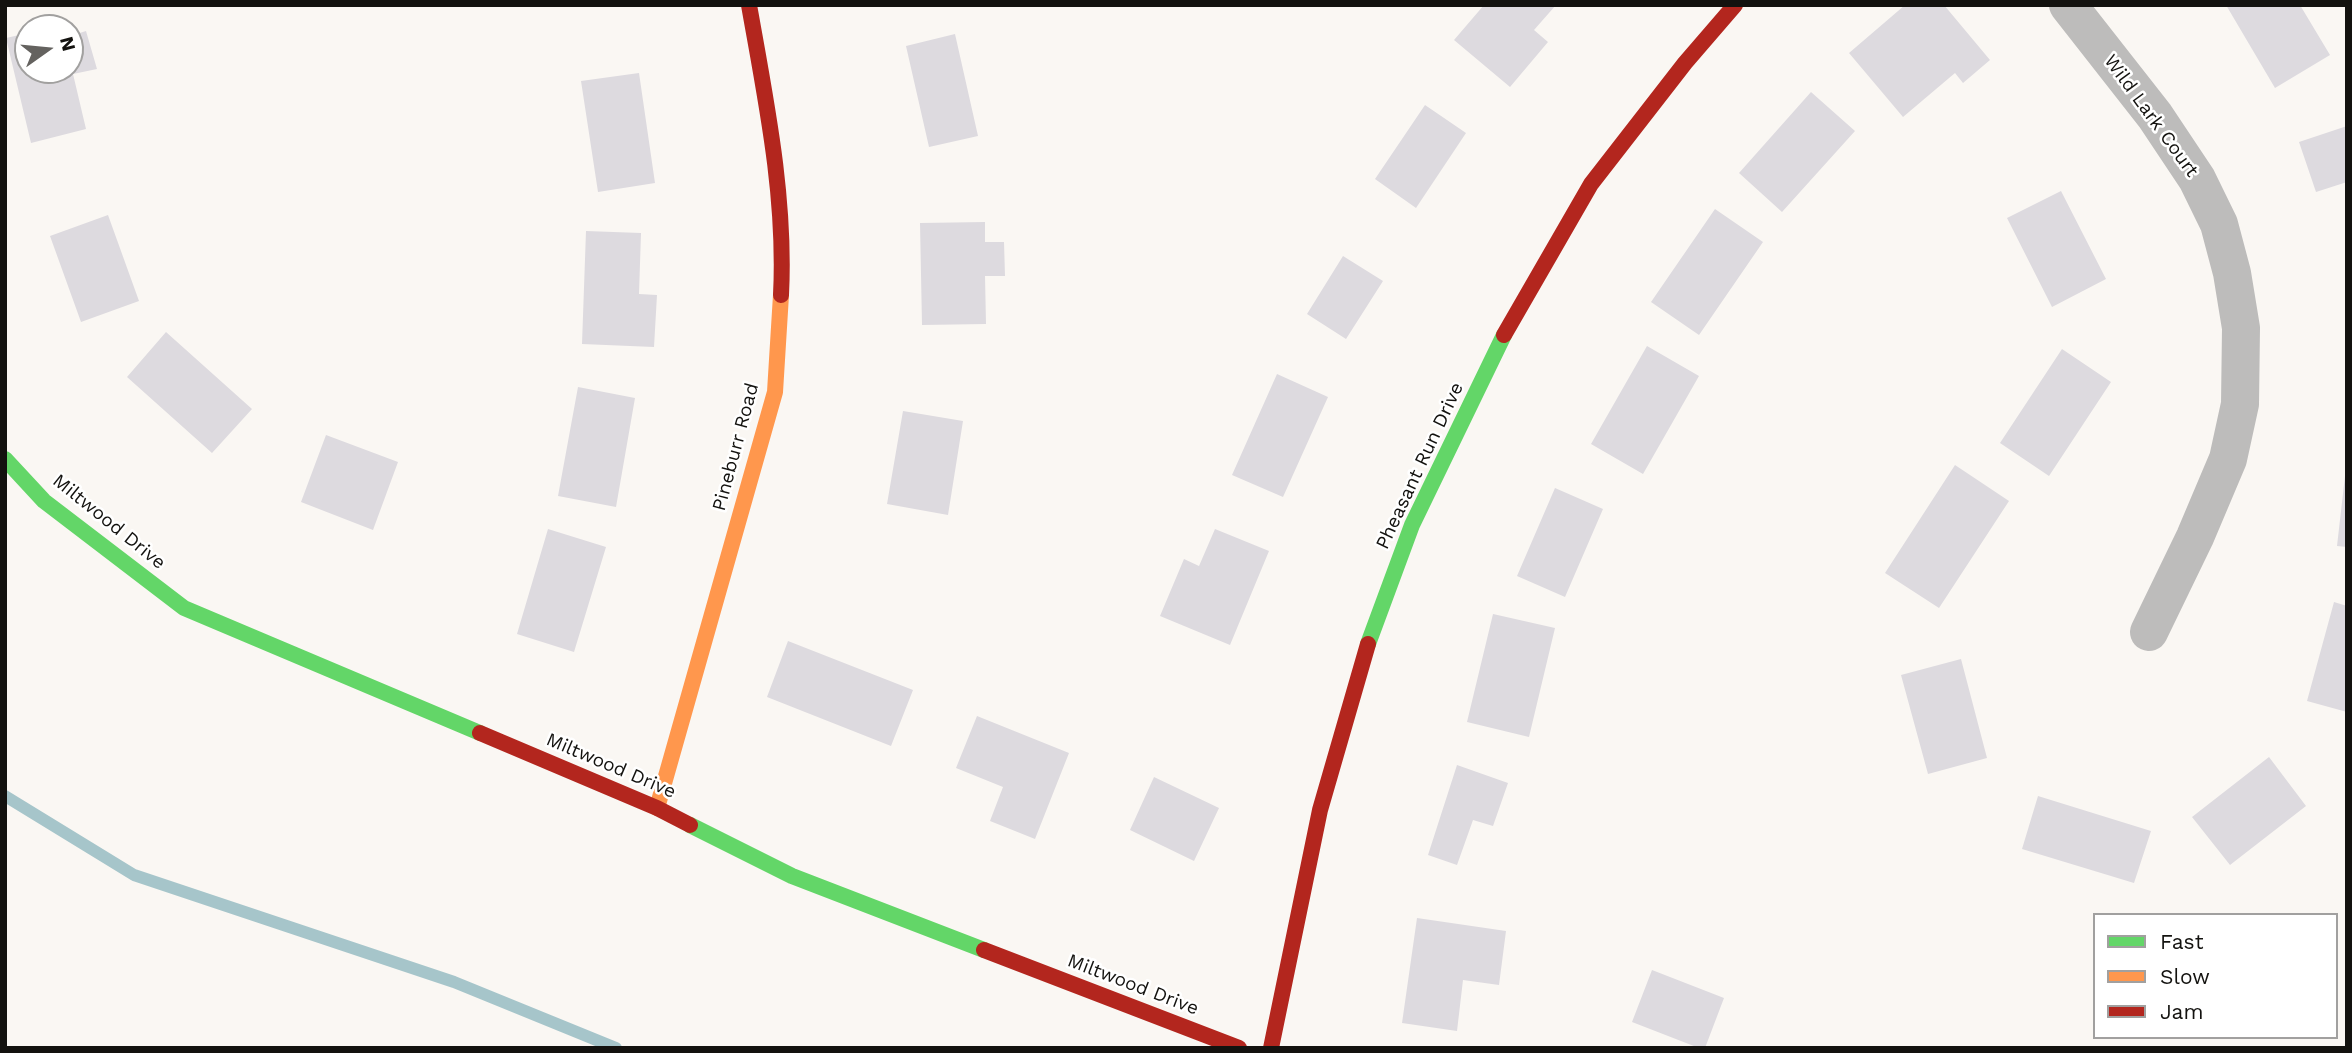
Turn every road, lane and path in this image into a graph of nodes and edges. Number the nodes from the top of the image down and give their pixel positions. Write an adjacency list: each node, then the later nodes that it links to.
1 (749, 5): 6 (street, Pineburr Road)
2 (1735, 5): 8 (street, Pheasant Run Drive)
3 (2068, 5): 5 (street, Wild Lark Court)
4 (5, 459): 6 (street, Miltwood Drive)
5 (2148, 632)
6 (657, 808): 7 (street, Miltwood Drive)
7 (1238, 1048)
8 (1270, 1048)

